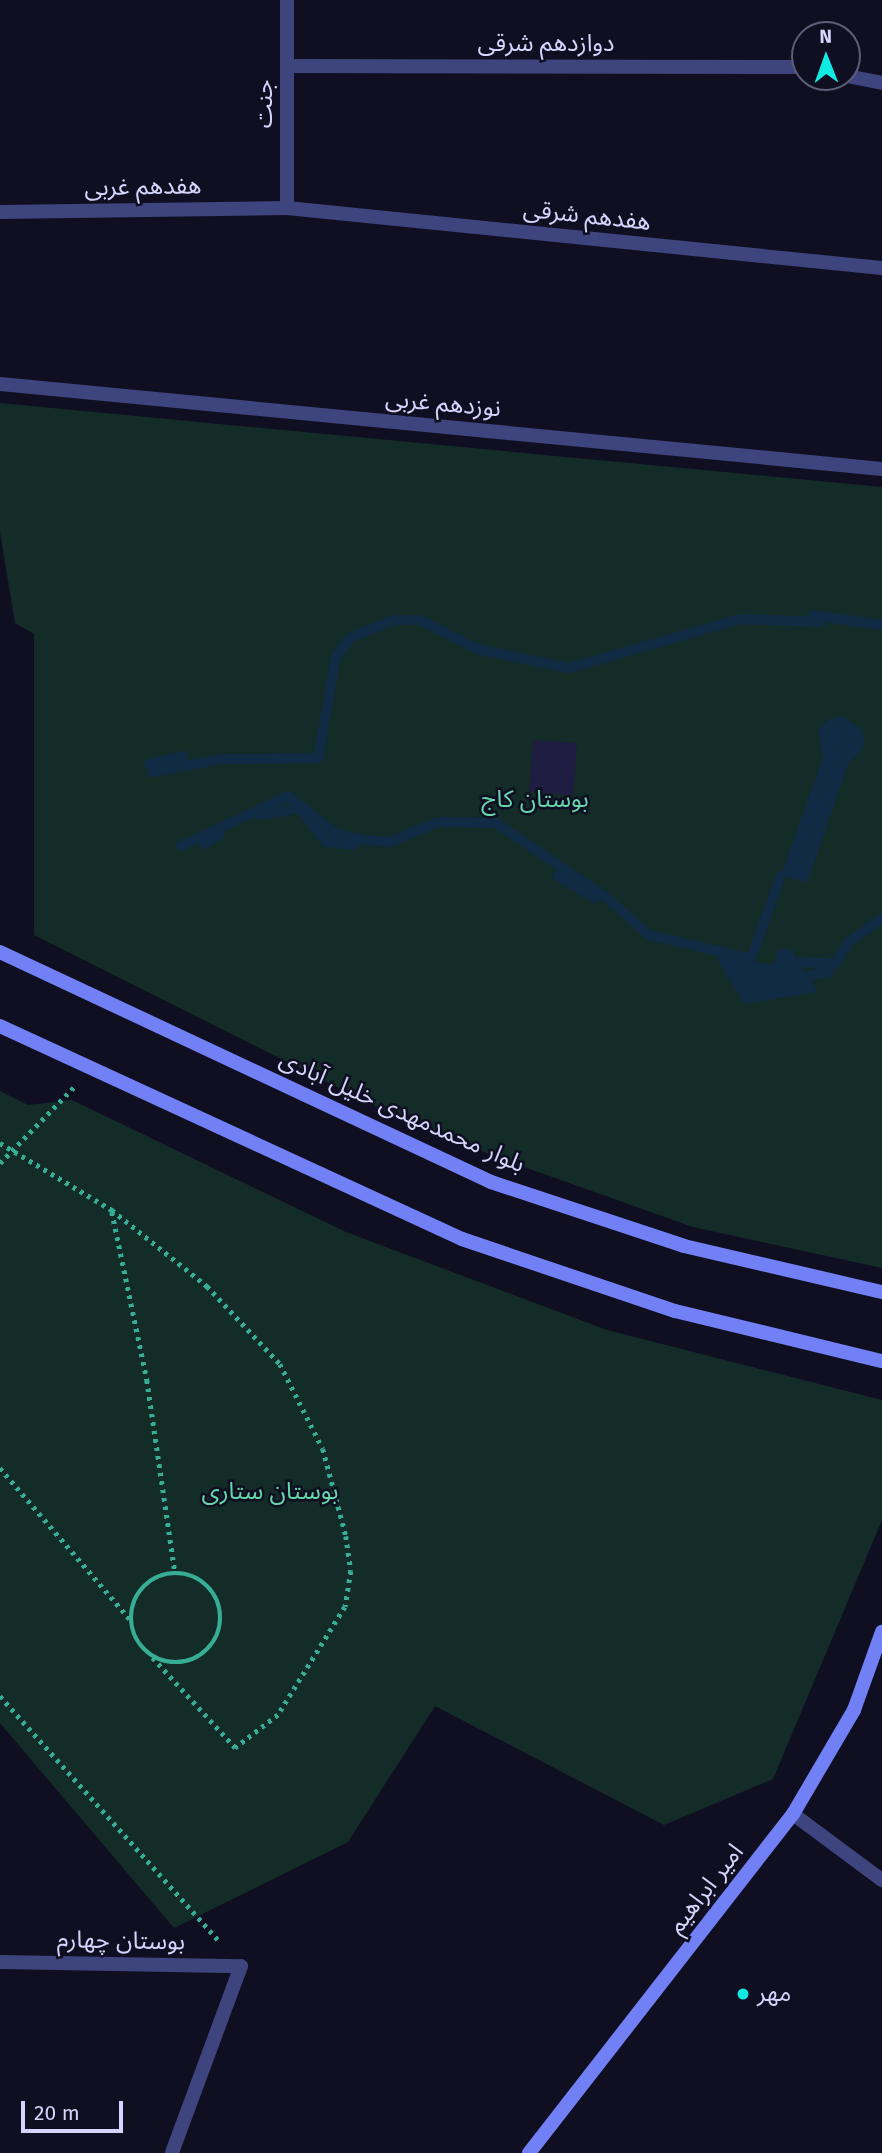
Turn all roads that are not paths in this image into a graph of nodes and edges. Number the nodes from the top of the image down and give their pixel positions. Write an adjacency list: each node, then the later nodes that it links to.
1 (287, 0): 2 (street, جنت)
2 (287, 66): 3 (street, دوازدهم شرقی); 6 (street, جنت)
3 (791, 67)
4 (861, 79): 5 (street)
5 (882, 83)
6 (287, 208): 7 (street, هفدهم غربی); 8 (street, هفدهم شرقی)
7 (0, 212)
8 (882, 268)
9 (0, 384): 10 (street, نوزدهم غربی)
10 (882, 469)
11 (0, 951): 13 (main road, بلوار محمدمهدی خلیل آبادی)
12 (0, 1026): 14 (main road)
13 (882, 1292)
14 (881, 1359)
15 (882, 1632): 16 (main road, امیر ابراهیم)
16 (793, 1814): 17 (street); 20 (main road, امیر ابراهیم)
17 (882, 1880)
18 (0, 1962): 19 (street, بوستان چهارم)
19 (172, 2153)
20 (529, 2153)

